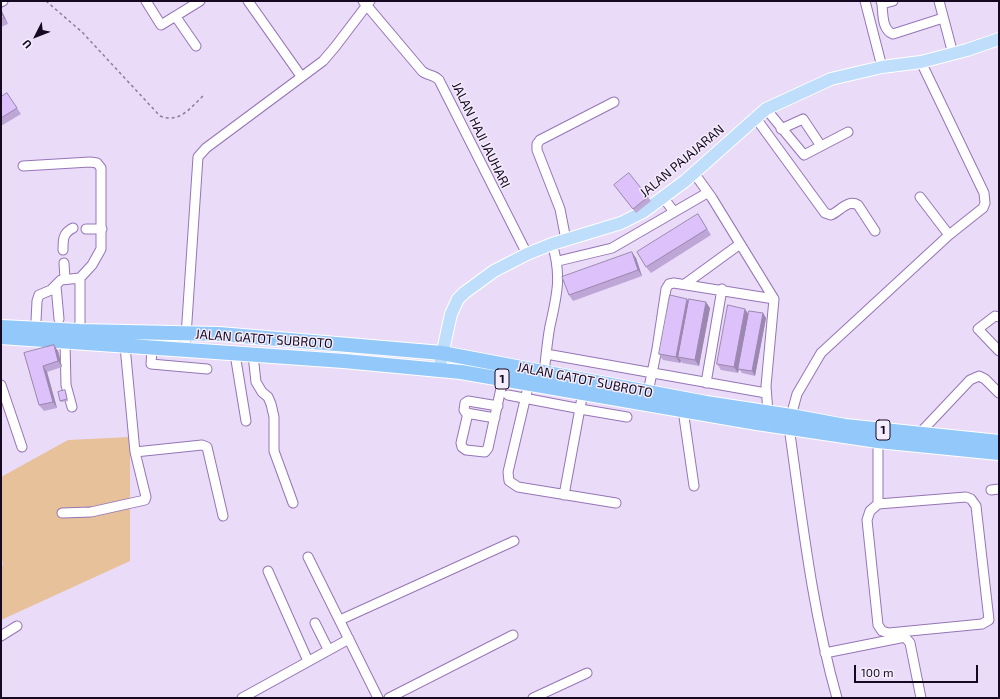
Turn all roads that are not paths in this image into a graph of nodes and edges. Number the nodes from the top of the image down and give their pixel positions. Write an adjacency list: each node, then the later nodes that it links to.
1 (146, 1): 9 (street)
2 (200, 1): 9 (street)
3 (248, 1): 16 (street)
4 (865, 1): 15 (street)
5 (893, 1): 8 (street)
6 (940, 1): 10 (street)
7 (366, 2): 16 (street); 38 (street, JALAN HAJI JAUHARI)
8 (882, 2): 10 (street)
9 (176, 16): 12 (street)
10 (943, 18): 13 (street)
11 (998, 42): 13 (main road, JALAN PAJAJARAN)
12 (196, 46)
13 (953, 54): 14 (main road, JALAN PAJAJARAN)
14 (921, 62): 15 (main road, JALAN PAJAJARAN); 33 (street)
15 (882, 67): 18 (main road, JALAN PAJAJARAN)
16 (301, 76): 52 (street)
17 (614, 102): 34 (street)
18 (766, 109): 19 (main road, JALAN PAJAJARAN); 20 (street)
19 (755, 117): 24 (main road, JALAN PAJAJARAN); 32 (street)
20 (781, 129): 22 (street); 22 (street)
21 (848, 132): 22 (street)
22 (820, 146)
23 (23, 166): 31 (street)
24 (694, 173): 25 (street); 26 (main road, JALAN PAJAJARAN)
25 (707, 193): 28 (street); 36 (street)
26 (663, 197): 28 (street); 34 (main road, JALAN PAJAJARAN)
27 (920, 197): 33 (street)
28 (674, 212): 39 (street)
29 (73, 228): 37 (street)
30 (86, 229): 31 (street)
31 (102, 229): 41 (street)
32 (875, 231)
33 (949, 235): 85 (street)
34 (566, 240): 35 (main road, JALAN PAJAJARAN)
35 (552, 244): 38 (main road, JALAN PAJAJARAN); 39 (street)
36 (740, 244): 43 (street); 46 (street)
37 (63, 250)
38 (527, 254): 59 (main road, JALAN PAJAJARAN)
39 (558, 261): 62 (street)
40 (64, 263): 42 (street)
41 (80, 278): 42 (street); 51 (street)
42 (65, 279): 44 (street)
43 (685, 284): 45 (street); 66 (street)
44 (56, 286): 48 (street); 49 (street)
45 (722, 289): 46 (street); 69 (street)
46 (774, 299): 73 (street)
47 (999, 316): 58 (street)
48 (59, 319)
49 (36, 321)
50 (1, 326): 51 (highway, JALAN GATOT SUBROTO / 1)
51 (80, 331): 52 (highway, JALAN GATOT SUBROTO / 1)
52 (188, 333): 57 (street); 59 (highway, JALAN GATOT SUBROTO / 1)
53 (1, 337): 54 (highway, JALAN GATOT SUBROTO / 1)
54 (66, 342): 55 (highway, JALAN GATOT SUBROTO / 1); 77 (street)
55 (126, 346): 56 (highway, JALAN GATOT SUBROTO / 1); 90 (street)
56 (152, 348): 57 (highway, JALAN GATOT SUBROTO / 1); 63 (street)
57 (180, 350): 60 (highway, JALAN GATOT SUBROTO / 1); 63 (street)
58 (999, 351)
59 (442, 353): 62 (highway, JALAN GATOT SUBROTO / 1); 65 (main road, JALAN PAJAJARAN)
60 (235, 354): 61 (highway, JALAN GATOT SUBROTO / 1); 84 (street)
61 (253, 355): 65 (highway, JALAN GATOT SUBROTO / 1); 94 (street)
62 (545, 362): 66 (street); 72 (highway, JALAN GATOT SUBROTO / 1)
63 (175, 366): 64 (street)
64 (206, 369)
65 (439, 369): 67 (highway, JALAN GATOT SUBROTO / 1)
66 (652, 374): 69 (street); 72 (street)
67 (505, 379): 68 (highway, JALAN GATOT SUBROTO / 1); 76 (street)
68 (530, 383): 71 (highway, JALAN GATOT SUBROTO / 1); 75 (street)
69 (706, 384): 73 (street)
70 (2, 390): 89 (street)
71 (581, 392): 78 (street); 79 (highway, JALAN GATOT SUBROTO / 1)
72 (648, 392): 80 (highway, JALAN GATOT SUBROTO / 1)
73 (762, 393): 80 (street)
74 (999, 393): 86 (street)
75 (526, 399): 76 (street); 78 (street); 93 (street)
76 (503, 400): 81 (street); 83 (street)
77 (72, 407)
78 (578, 408): 82 (street); 93 (street)
79 (683, 410): 85 (highway, JALAN GATOT SUBROTO / 1); 92 (street)
80 (768, 413): 85 (highway, JALAN GATOT SUBROTO / 1)
81 (468, 414): 83 (street); 83 (street)
82 (627, 417)
83 (495, 418)
84 (246, 421)
85 (790, 421): 86 (highway, JALAN GATOT SUBROTO / 1); 87 (highway, JALAN GATOT SUBROTO / 1); 109 (street)
86 (918, 439): 87 (highway, JALAN GATOT SUBROTO / 1); 88 (highway, JALAN GATOT SUBROTO / 1); 91 (highway, JALAN GATOT SUBROTO / 1)
87 (878, 441): 96 (street)
88 (999, 442)
89 (22, 447)
90 (135, 452): 97 (street); 98 (street)
91 (999, 453)
92 (694, 486)
93 (561, 494): 95 (street)
94 (293, 503)
95 (616, 503)
96 (878, 504): 96 (street)
97 (62, 513)
98 (224, 516)
99 (514, 541): 102 (street)
100 (308, 557): 102 (street)
101 (268, 571): 110 (street)
102 (340, 620): 107 (street)
103 (315, 623): 108 (street)
104 (17, 626): 106 (street)
105 (513, 635): 114 (street)
106 (1, 636)
107 (349, 639): 108 (street); 113 (street)
108 (328, 649): 110 (street)
109 (825, 653): 116 (street); 117 (street)
110 (308, 661): 112 (street)
111 (587, 673): 115 (street)
112 (242, 698)
113 (378, 698)
114 (389, 698)
115 (533, 698)
116 (838, 698)
117 (921, 698)

